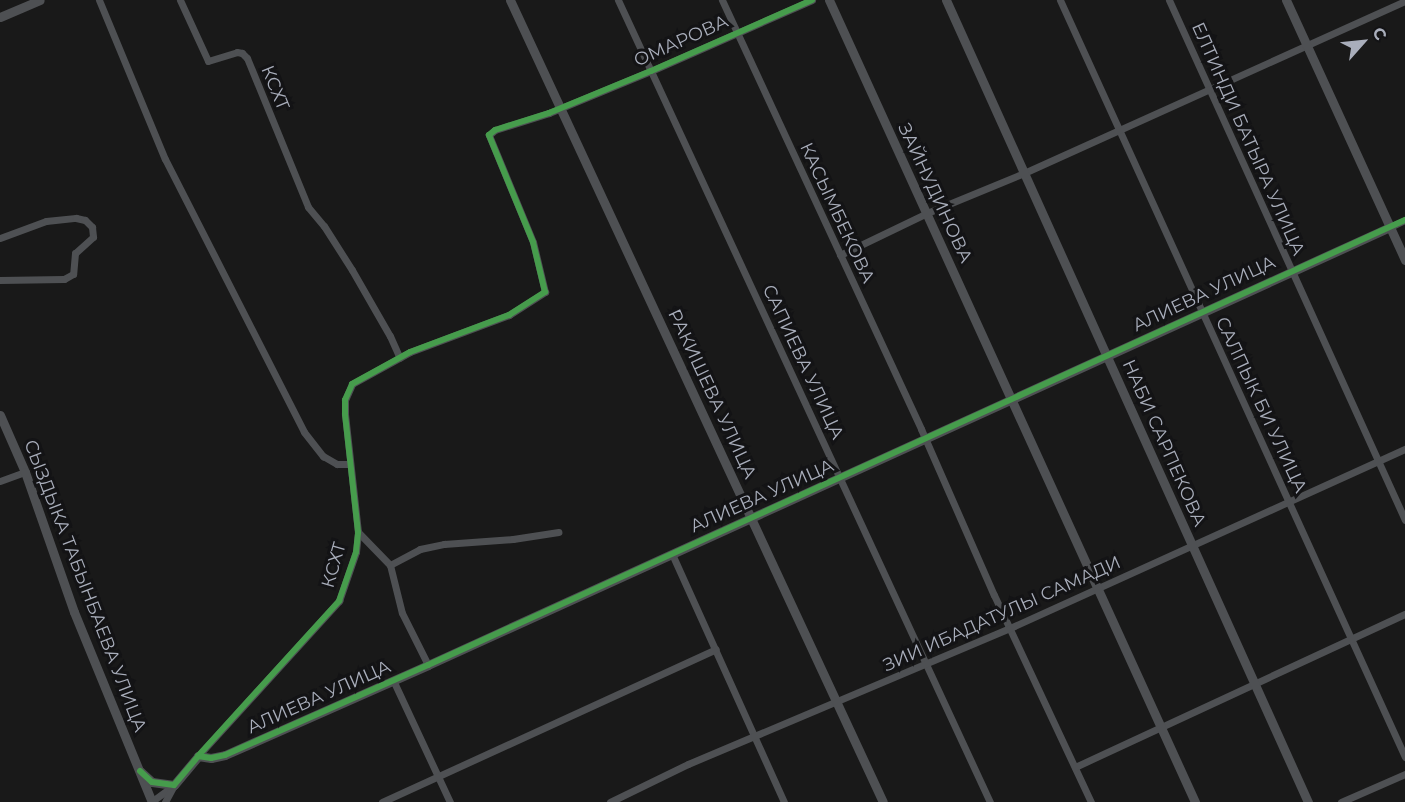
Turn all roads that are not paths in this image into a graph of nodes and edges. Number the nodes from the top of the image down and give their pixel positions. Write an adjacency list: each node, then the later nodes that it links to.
1 (40, 0): 14 (street)
2 (99, 0): 38 (street)
3 (180, 0): 32 (street, КСХТ)
4 (510, 0): 19 (street, РАКИШЕВА УЛИЦА)
5 (618, 0): 17 (street, САПИЕВА УЛИЦА)
6 (722, 0): 15 (street, КАСЫМБЕКОВА)
7 (812, 0): 15 (street, ОМАРОВА)
8 (829, 0): 22 (street, ЗАЙНУДИНОВА)
9 (946, 0): 21 (street, НАБИ САРПЕКОВА)
10 (1060, 0): 20 (street, САЛПЫК БИ УЛИЦА)
11 (1169, 0): 18 (street, ЕЛТИНДИ БАТЫРА УЛИЦА)
12 (1286, 0): 16 (street)
13 (1405, 1): 16 (street)
14 (0, 17)
15 (738, 33): 17 (street, ОМАРОВА); 26 (street, КАСЫМБЕКОВА)
16 (1306, 45): 18 (street); 24 (street)
17 (651, 71): 19 (street, ОМАРОВА); 40 (street, САПИЕВА УЛИЦА)
18 (1209, 88): 20 (street); 28 (street, ЕЛТИНДИ БАТЫРА УЛИЦА)
19 (560, 108): 32 (street, ОМАРОВА); 43 (street, РАКИШЕВА УЛИЦА)
20 (1119, 129): 21 (street); 30 (street, САЛПЫК БИ УЛИЦА)
21 (1024, 173): 22 (street); 31 (street, НАБИ САРПЕКОВА)
22 (927, 213): 26 (street); 33 (street, ЗАЙНУДИНОВА)
23 (1405, 220): 24 (street, АЛИЕВА УЛИЦА)
24 (1390, 226): 27 (street); 28 (street, АЛИЕВА УЛИЦА)
25 (0, 238): 29 (street)
26 (840, 255): 35 (street, КАСЫМБЕКОВА)
27 (1405, 260)
28 (1290, 271): 30 (street, АЛИЕВА УЛИЦА); 37 (street, ЕЛТИНДИ БАТЫРА УЛИЦА)
29 (0, 280)
30 (1203, 312): 31 (street, АЛИЕВА УЛИЦА); 42 (street, САЛПЫК БИ УЛИЦА)
31 (1106, 355): 33 (street, АЛИЕВА УЛИЦА); 47 (street, НАБИ САРПЕКОВА)
32 (400, 358): 38 (street, КСХТ)
33 (1012, 399): 35 (street, АЛИЕВА УЛИЦА); 50 (street, ЗАЙНУДИНОВА)
34 (0, 415): 39 (street, СЫЗДЫКА ТАБЫНБАЕВА УЛИЦА)
35 (925, 439): 40 (street, АЛИЕВА УЛИЦА); 52 (street, КАСЫМБЕКОВА)
36 (1405, 449): 37 (street, ЗИИ ИБАДАТУЛЫ САМАДИ)
37 (1379, 461): 42 (street, ЗИИ ИБАДАТУЛЫ САМАДИ); 44 (street, ЕЛТИНДИ БАТЫРА УЛИЦА)
38 (349, 464): 45 (street, КСХТ)
39 (26, 472): 41 (street); 65 (street, СЫЗДЫКА ТАБЫНБАЕВА УЛИЦА)
40 (840, 478): 43 (street, АЛИЕВА УЛИЦА); 56 (street, САПИЕВА УЛИЦА)
41 (0, 481)
42 (1290, 503): 47 (street, ЗИИ ИБАДАТУЛЫ САМАДИ); 53 (street, САЛПЫК БИ УЛИЦА)
43 (751, 517): 48 (street, АЛИЕВА УЛИЦА); 59 (street, РАКИШЕВА УЛИЦА)
44 (1405, 520)
45 (358, 532): 49 (street, КСХТ); 62 (street, КСХТ)
46 (558, 532): 49 (street)
47 (1193, 546): 50 (street, ЗИИ ИБАДАТУЛЫ САМАДИ); 58 (street, НАБИ САРПЕКОВА)
48 (672, 554): 54 (street); 55 (street, АЛИЕВА УЛИЦА)
49 (390, 565): 55 (street)
50 (1096, 588): 52 (street, ЗИИ ИБАДАТУЛЫ САМАДИ); 60 (street, ЗАЙНУДИНОВА)
51 (1405, 614): 53 (street)
52 (1010, 628): 56 (street, ЗИИ ИБАДАТУЛЫ САМАДИ); 64 (street, КАСЫМБЕКОВА)
53 (1351, 638): 58 (street); 63 (street, САЛПЫК БИ УЛИЦА)
54 (716, 650): 61 (street); 67 (street)
55 (428, 665): 57 (street, АЛИЕВА УЛИЦА)
56 (926, 665): 59 (street, ЗИИ ИБАДАТУЛЫ САМАДИ); 76 (street, САПИЕВА УЛИЦА)
57 (393, 680): 62 (street, АЛИЕВА УЛИЦА); 67 (street)
58 (1255, 684): 60 (street); 79 (street, НАБИ САРПЕКОВА)
59 (836, 702): 61 (street, ЗИИ ИБАДАТУЛЫ САМАДИ); 75 (street, РАКИШЕВА УЛИЦА)
60 (1161, 726): 64 (street); 78 (street, ЗАЙНУДИНОВА)
61 (755, 738): 73 (street, ЗИИ ИБАДАТУЛЫ САМАДИ); 74 (street)
62 (198, 756): 68 (street)
63 (1405, 757)
64 (1075, 767): 77 (street, КАСЫМБЕКОВА)
65 (140, 771): 68 (street); 69 (street, СЫЗДЫКА ТАБЫНБАЕВА УЛИЦА)
66 (1405, 774): 80 (street)
67 (438, 777): 71 (street); 72 (street)
68 (174, 785): 69 (street); 70 (street)
69 (152, 802)
70 (165, 802)
71 (382, 802)
72 (450, 802)
73 (610, 802)
74 (784, 802)
75 (883, 802)
76 (990, 802)
77 (1090, 802)
78 (1195, 802)
79 (1308, 802)
80 (1341, 802)

